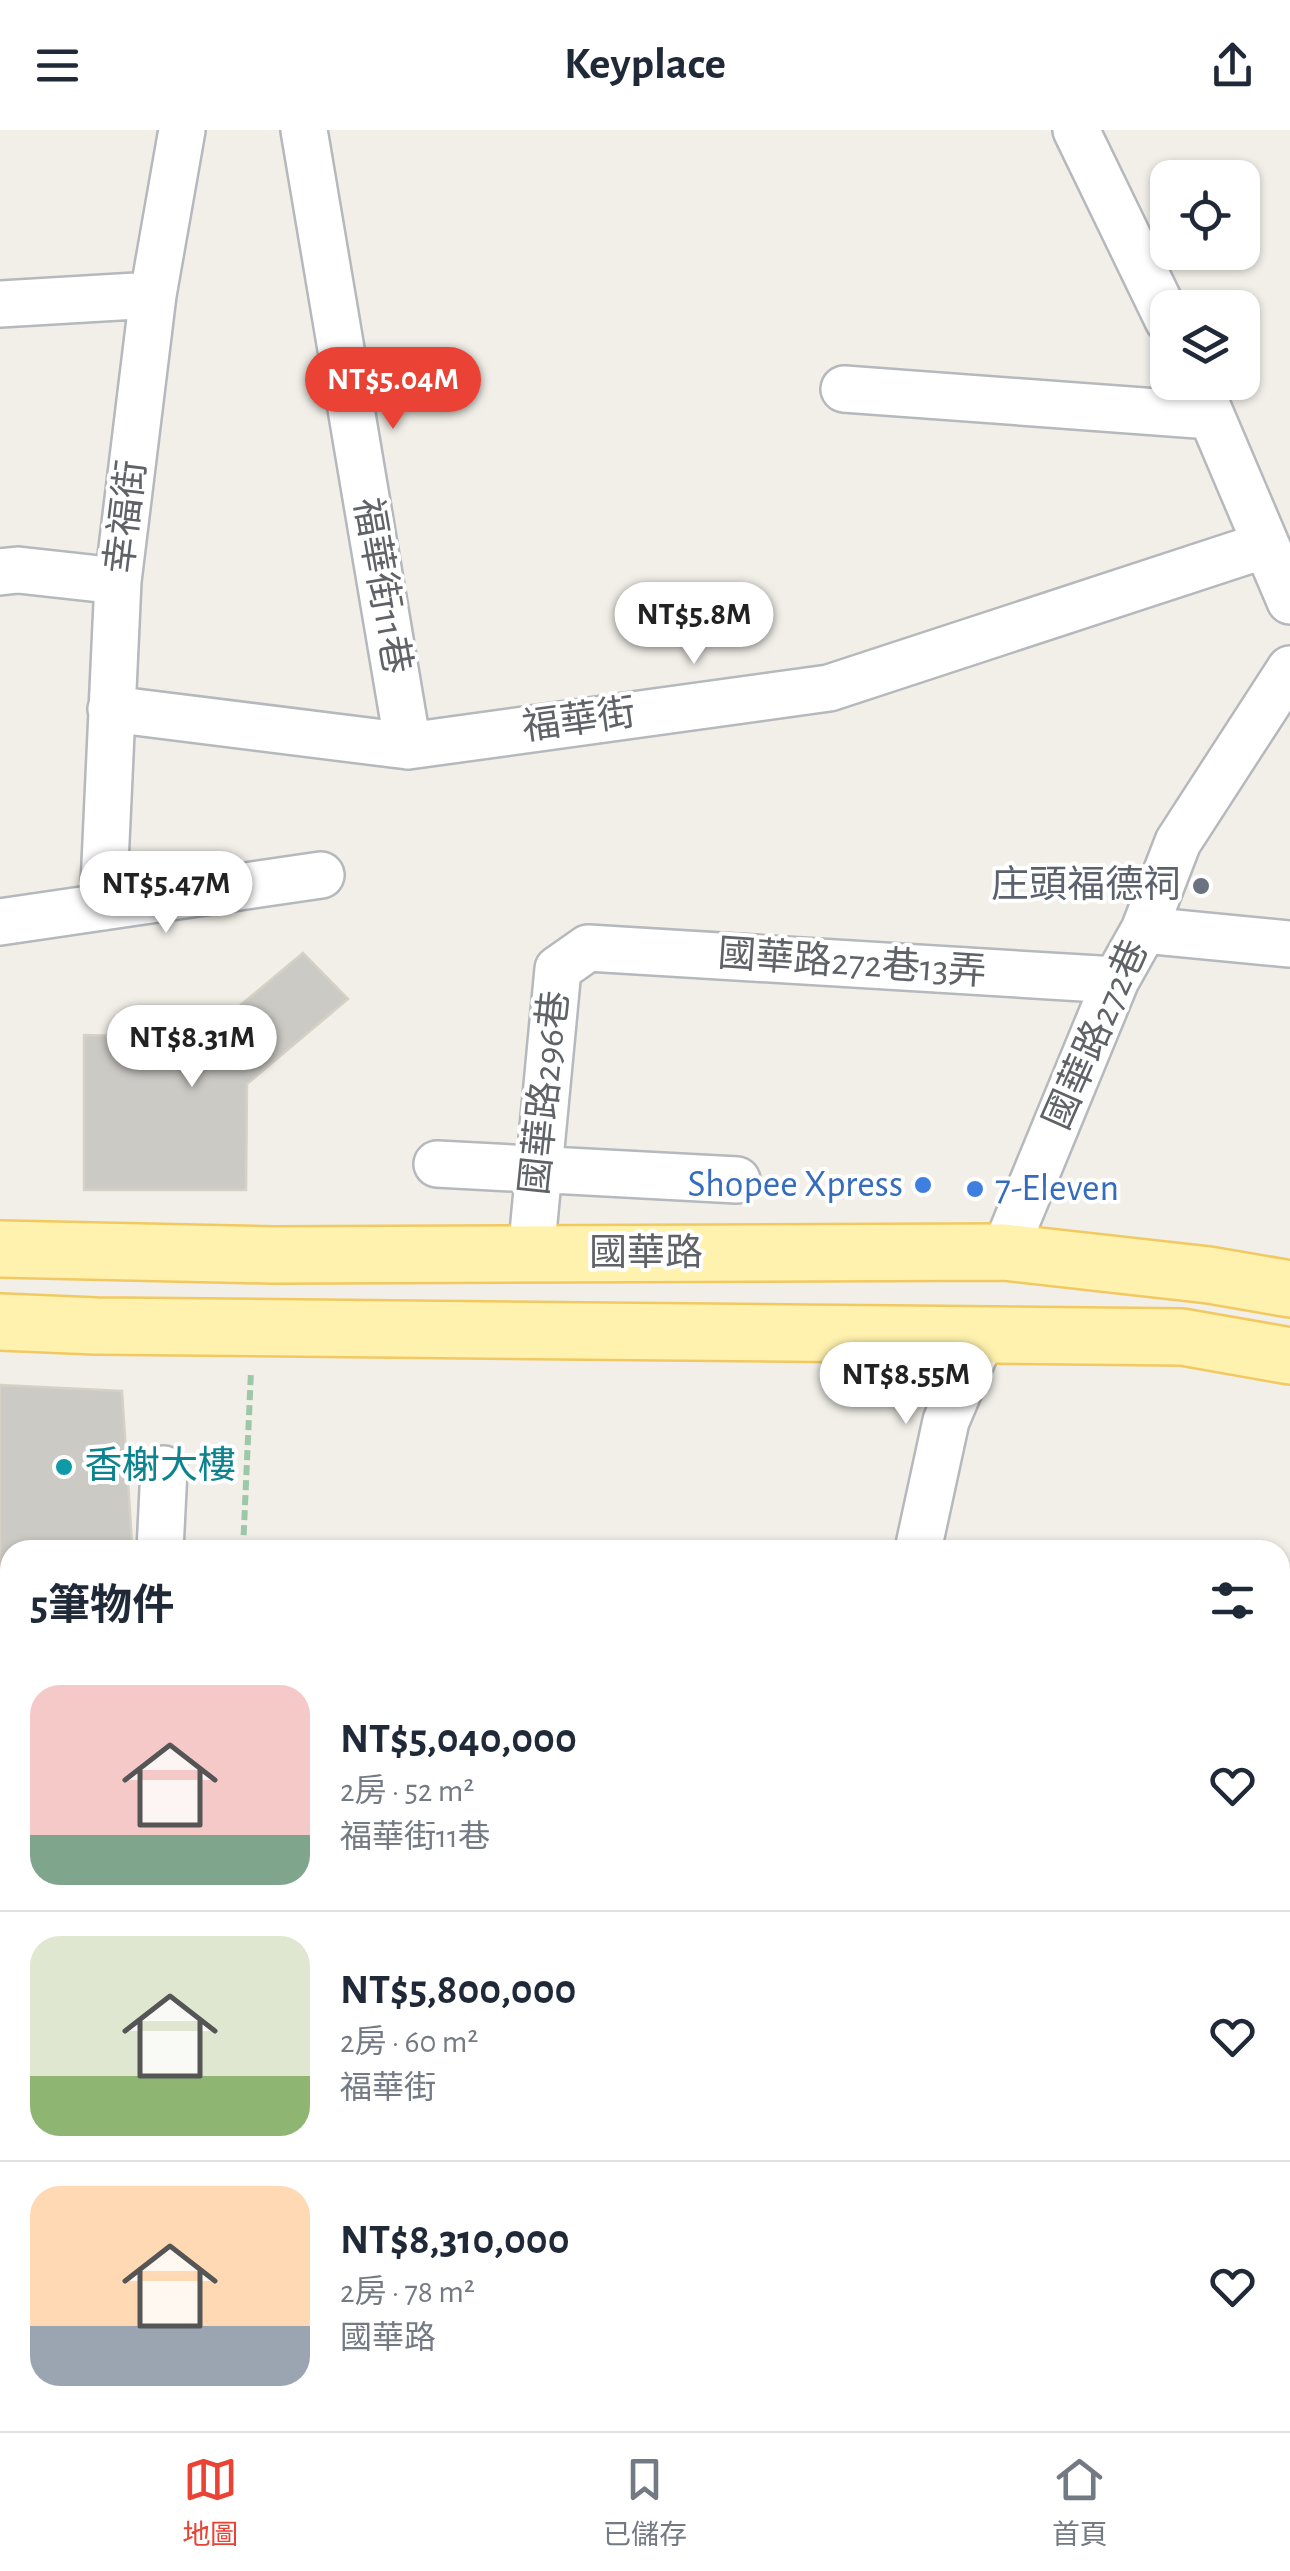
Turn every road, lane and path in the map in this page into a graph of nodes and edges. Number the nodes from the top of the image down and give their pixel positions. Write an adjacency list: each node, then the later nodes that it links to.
1 (182, 130): 5 (street, 幸福街)
2 (304, 130): 16 (street, 福華街11巷)
3 (1076, 130): 4 (street)
4 (1153, 290)
5 (153, 295): 6 (street); 12 (street, 幸福街)
6 (0, 304)
7 (844, 389): 8 (street)
8 (1150, 398)
9 (1204, 400): 10 (street)
10 (1265, 545): 13 (street); 16 (street, 福華街)
11 (0, 572): 12 (street)
12 (118, 581): 15 (street, 幸福街)
13 (1290, 601)
14 (1290, 669): 20 (street, 國華路272巷)
15 (111, 709): 16 (street, 福華街); 18 (street, 幸福街)
16 (408, 746)
17 (321, 875): 18 (street)
18 (103, 907): 19 (street)
19 (0, 922)
20 (1144, 930): 21 (street); 23 (street, 國華路272巷)
21 (1290, 944)
22 (588, 948): 23 (street, 國華路272巷13弄); 25 (street, 國華路296巷)
23 (1116, 980): 28 (street, 國華路272巷)
24 (437, 1164): 25 (street)
25 (537, 1171): 26 (street); 29 (street, 國華路296巷)
26 (737, 1180)
27 (0, 1250): 29 (main road, 國華路)
28 (1004, 1252): 29 (main road, 國華路); 30 (main road, 國華路); 32 (main road)
29 (531, 1254)
30 (1290, 1289)
31 (0, 1322): 32 (main road, 國華路)
32 (983, 1334): 34 (main road, 國華路); 38 (street)
33 (252, 1355): 37 (path)
34 (1290, 1356)
35 (164, 1468): 36 (street)
36 (160, 1540)
37 (243, 1540)
38 (920, 1540)

